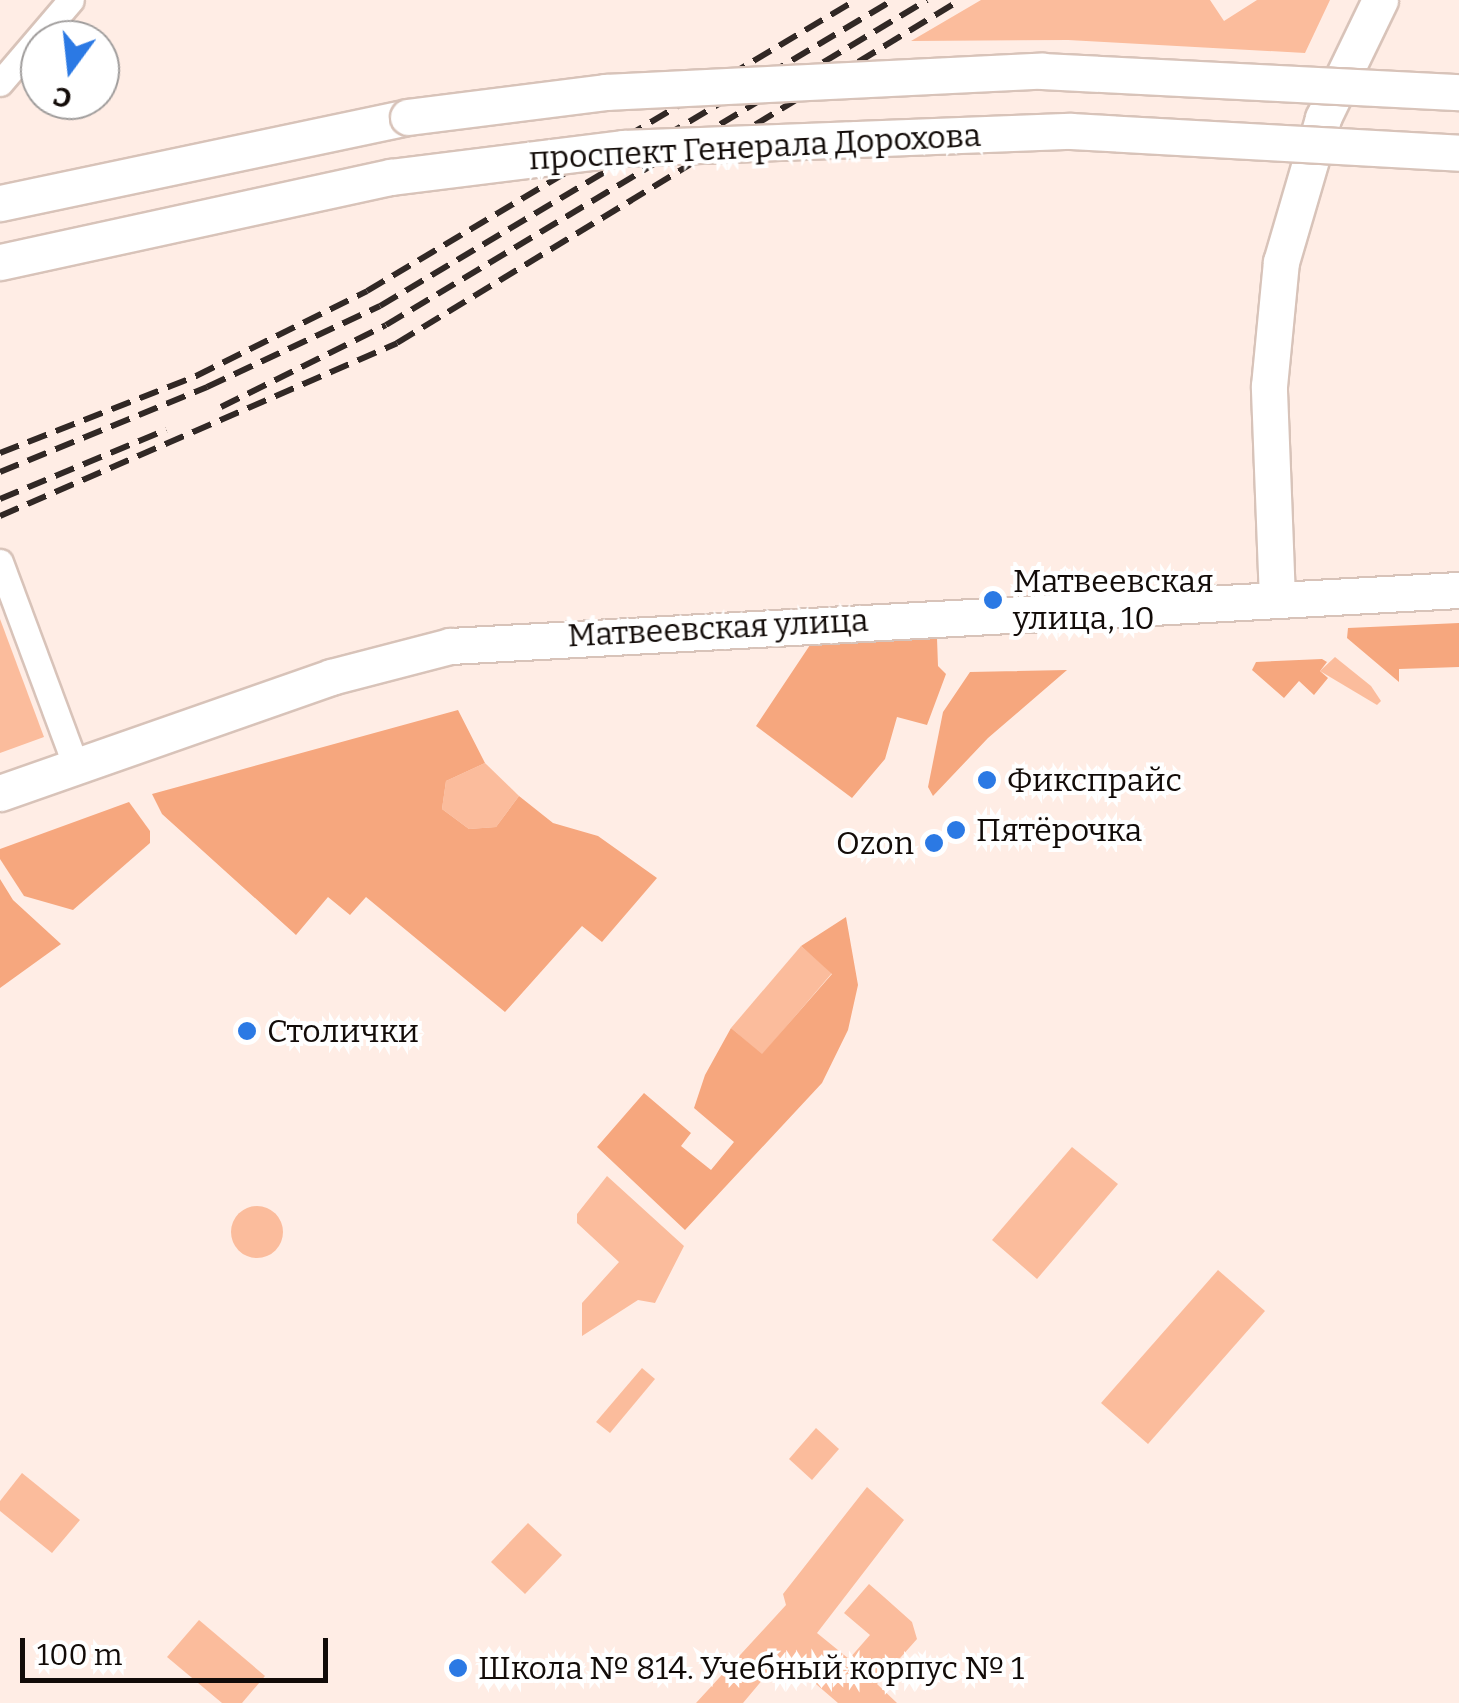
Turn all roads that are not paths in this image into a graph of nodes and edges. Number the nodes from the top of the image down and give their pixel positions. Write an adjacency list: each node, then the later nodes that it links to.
1 (71, 0): 3 (street)
2 (1380, 0): 12 (main road)
3 (0, 83)
4 (1459, 92): 5 (main road, проспект Генерала Дорохова, bridge)
5 (408, 117): 7 (main road); 8 (main road, проспект Генерала Дорохова)
6 (1459, 153): 9 (main road, проспект Генерала Дорохова, bridge)
7 (0, 184)
8 (0, 203)
9 (0, 262)
10 (0, 562): 13 (street)
11 (1459, 590): 12 (main road, Матвеевская улица)
12 (1276, 599): 13 (main road, Матвеевская улица)
13 (76, 766): 14 (main road, Матвеевская улица)
14 (0, 793)

